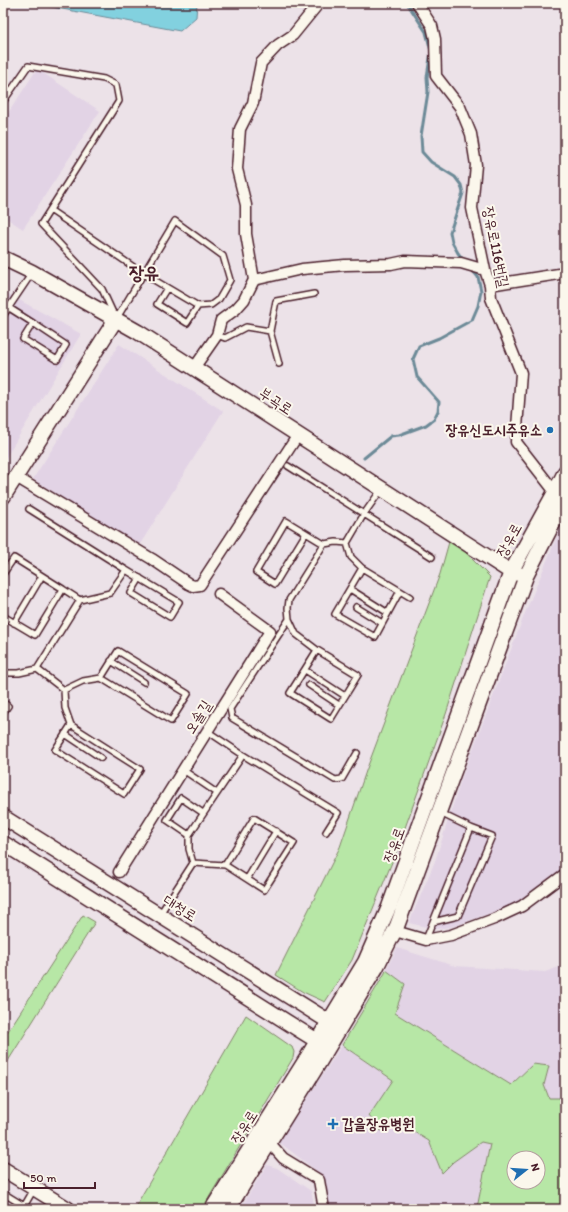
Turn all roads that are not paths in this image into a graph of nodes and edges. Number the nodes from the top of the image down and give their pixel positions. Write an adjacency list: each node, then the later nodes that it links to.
1 (319, 3): 10 (street)
2 (417, 3): 6 (street, 장유로116번길)
3 (3, 102): 4 (lane)
4 (50, 210): 9 (lane); 18 (lane)
5 (3, 258): 7 (main road, 부곡로)
6 (485, 270): 10 (street); 11 (street, 장유로116번길)
7 (32, 272): 16 (lane); 18 (main road, 부곡로)
8 (565, 273): 11 (street)
9 (144, 274): 12 (lane); 15 (lane); 18 (lane)
10 (254, 280): 21 (street)
11 (490, 285): 30 (street, 장유로116번길)
12 (167, 288): 15 (lane); 15 (lane)
13 (314, 294): 20 (lane)
14 (3, 304): 16 (lane)
15 (198, 306)
16 (8, 308): 17 (lane); 19 (lane)
17 (3, 316)
18 (116, 319): 23 (main road, 부곡로); 27 (main road)
19 (33, 323): 19 (lane)
20 (270, 331): 21 (lane); 22 (lane)
21 (217, 335): 23 (street)
22 (279, 364)
23 (194, 368): 24 (main road, 부곡로)
24 (298, 435): 27 (street); 28 (main road, 부곡로)
25 (288, 466): 32 (lane)
26 (565, 472): 30 (main road, 장유로)
27 (16, 477): 29 (main road)
28 (382, 489): 32 (lane); 39 (main road, 부곡로)
29 (3, 497)
30 (562, 501): 39 (main road, 장유로); 42 (main road, 장유로)
31 (29, 509): 38 (lane)
32 (364, 514): 34 (lane); 36 (lane)
33 (306, 533): 33 (lane); 35 (lane)
34 (347, 543): 35 (lane); 37 (lane)
35 (324, 544): 53 (lane)
36 (432, 557)
37 (362, 568): 45 (lane); 46 (lane)
38 (126, 570): 43 (lane); 49 (lane)
39 (511, 572): 42 (main road, 부곡로); 94 (main road, 장유로)
40 (3, 574): 41 (lane)
41 (42, 576): 44 (lane); 54 (lane)
42 (526, 576): 78 (main road, 장유로)
43 (140, 578): 43 (lane)
44 (63, 589): 49 (lane); 54 (lane)
45 (350, 589): 51 (lane); 55 (lane)
46 (400, 591): 48 (lane); 51 (lane)
47 (219, 594): 87 (street, 오솔길)
48 (410, 597)
49 (80, 600): 58 (lane)
50 (356, 606): 55 (lane)
51 (388, 613): 55 (lane)
52 (3, 616): 54 (lane)
53 (289, 619): 56 (lane); 72 (lane)
54 (14, 623)
55 (382, 623)
56 (317, 650): 59 (lane); 65 (lane)
57 (111, 661): 61 (lane); 61 (lane); 62 (lane)
58 (37, 669): 60 (lane); 64 (lane)
59 (305, 670): 65 (lane); 67 (lane)
60 (3, 673)
61 (101, 678): 64 (lane)
62 (144, 682)
63 (309, 685): 67 (lane)
64 (64, 690): 69 (lane)
65 (345, 696): 67 (lane)
66 (3, 702): 68 (lane)
67 (339, 705)
68 (3, 713)
69 (71, 725): 71 (lane); 71 (lane)
70 (210, 733): 73 (lane)
71 (65, 734): 74 (lane)
72 (357, 753)
73 (242, 755): 76 (lane); 82 (lane)
74 (101, 758)
75 (186, 772): 76 (lane)
76 (217, 793): 77 (lane)
77 (203, 813): 83 (lane); 83 (lane)
78 (439, 813): 80 (lane); 92 (main road, 장유로)
79 (3, 817): 90 (main road, 대청로)
80 (471, 828): 91 (lane); 91 (lane)
81 (276, 832): 86 (lane); 89 (lane); 89 (lane)
82 (326, 832)
83 (189, 835): 85 (lane)
84 (3, 843): 95 (main road)
85 (193, 862): 86 (lane); 90 (lane)
86 (225, 865): 89 (lane)
87 (119, 872)
88 (565, 874): 93 (street)
89 (247, 879)
90 (159, 915): 94 (main road, 대청로)
91 (433, 922): 93 (lane)
92 (395, 931): 93 (street); 94 (main road, 장유로)
93 (426, 940)
94 (334, 1025): 95 (main road, 장유로)
95 (323, 1044): 96 (main road, 장유로); 102 (main road, 장유로)
96 (269, 1142): 103 (main road, 장유로); 104 (street)
97 (3, 1169): 98 (main road)
98 (34, 1188): 100 (lane); 101 (main road)
99 (3, 1193): 100 (lane)
100 (23, 1208)
101 (68, 1209)
102 (212, 1209)
103 (228, 1209)
104 (324, 1209)

